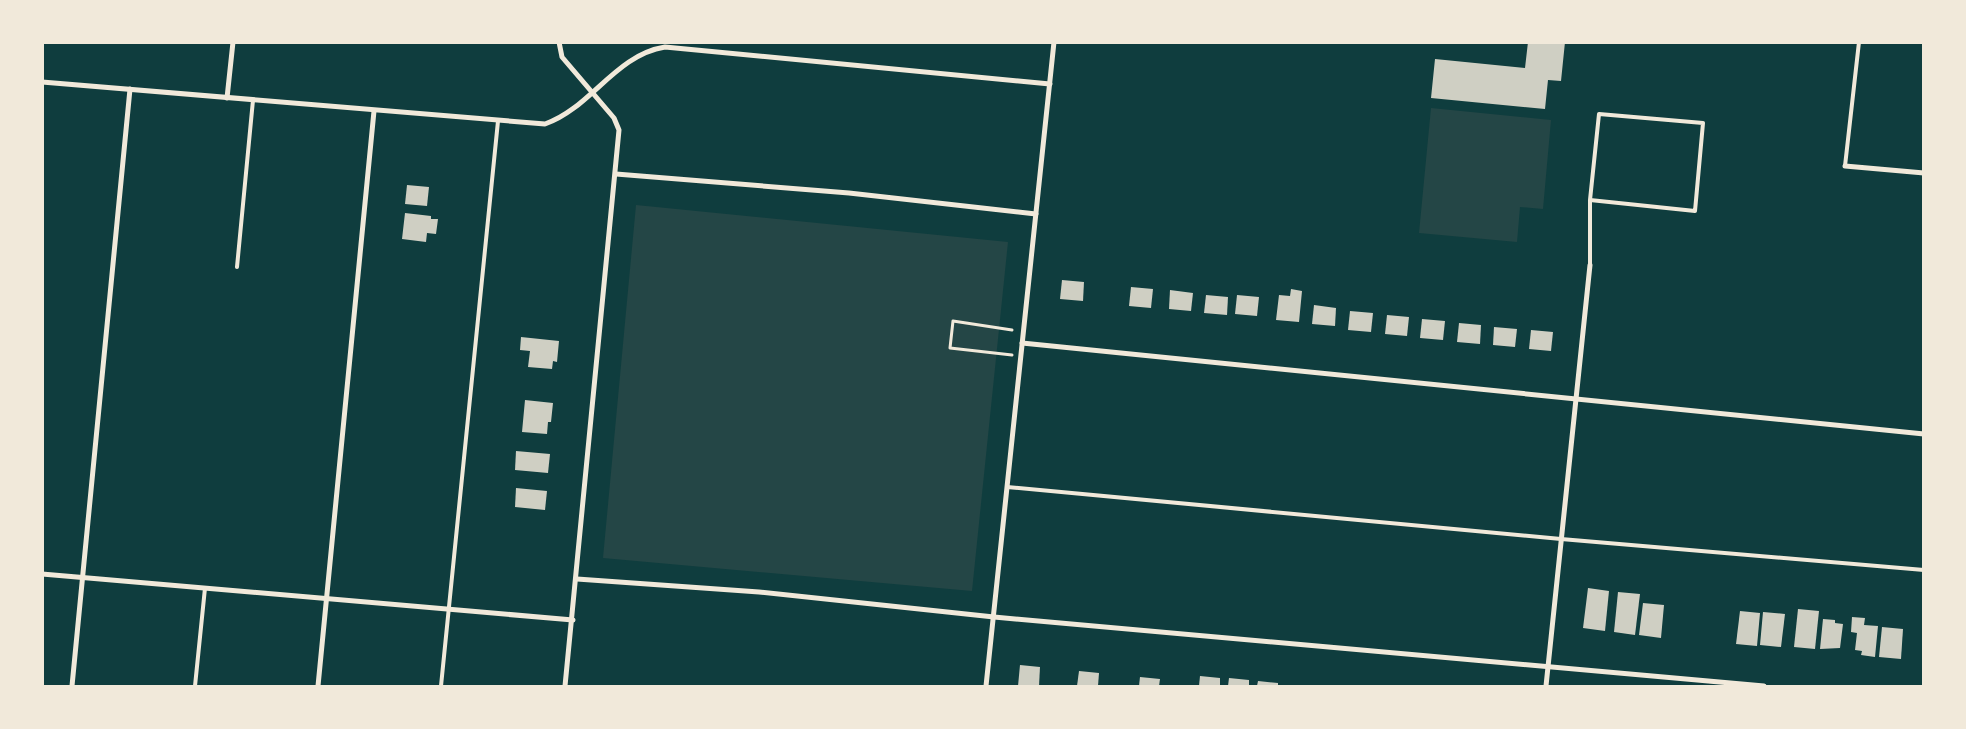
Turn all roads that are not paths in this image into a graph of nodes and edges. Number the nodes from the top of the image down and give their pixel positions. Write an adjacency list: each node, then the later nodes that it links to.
1 (233, 42): 9 (street)
2 (559, 42): 8 (street)
3 (1054, 42): 6 (street)
4 (1859, 42): 13 (lane)
5 (42, 82): 7 (street)
6 (1050, 84): 8 (street); 17 (street)
7 (130, 89): 9 (street); 27 (street)
8 (592, 92): 12 (street); 14 (street)
9 (227, 98): 10 (street)
10 (252, 100): 11 (street); 19 (lane)
11 (374, 111): 12 (street); 30 (street)
12 (498, 122): 31 (lane)
13 (1845, 166): 15 (street)
14 (616, 174): 17 (street); 28 (street)
15 (1924, 174)
16 (1590, 200): 16 (lane); 18 (lane)
17 (1036, 214): 20 (street)
18 (1590, 264): 21 (street)
19 (237, 268)
20 (1022, 343): 21 (street); 23 (street)
21 (1576, 400): 22 (street); 24 (street)
22 (1924, 434)
23 (1007, 487): 24 (lane); 32 (street)
24 (1561, 539): 25 (lane); 34 (street)
25 (1924, 570)
26 (42, 574): 27 (street)
27 (83, 577): 29 (street); 35 (street)
28 (576, 579): 32 (street); 33 (street)
29 (205, 588): 30 (street); 36 (lane)
30 (326, 599): 31 (street); 37 (street)
31 (450, 609): 33 (street); 38 (lane)
32 (994, 617): 34 (street); 40 (street)
33 (573, 620): 39 (street)
34 (1548, 667): 41 (street); 42 (street)
35 (72, 686)
36 (195, 686)
37 (318, 686)
38 (441, 686)
39 (565, 686)
40 (986, 686)
41 (1546, 686)
42 (1764, 686)

